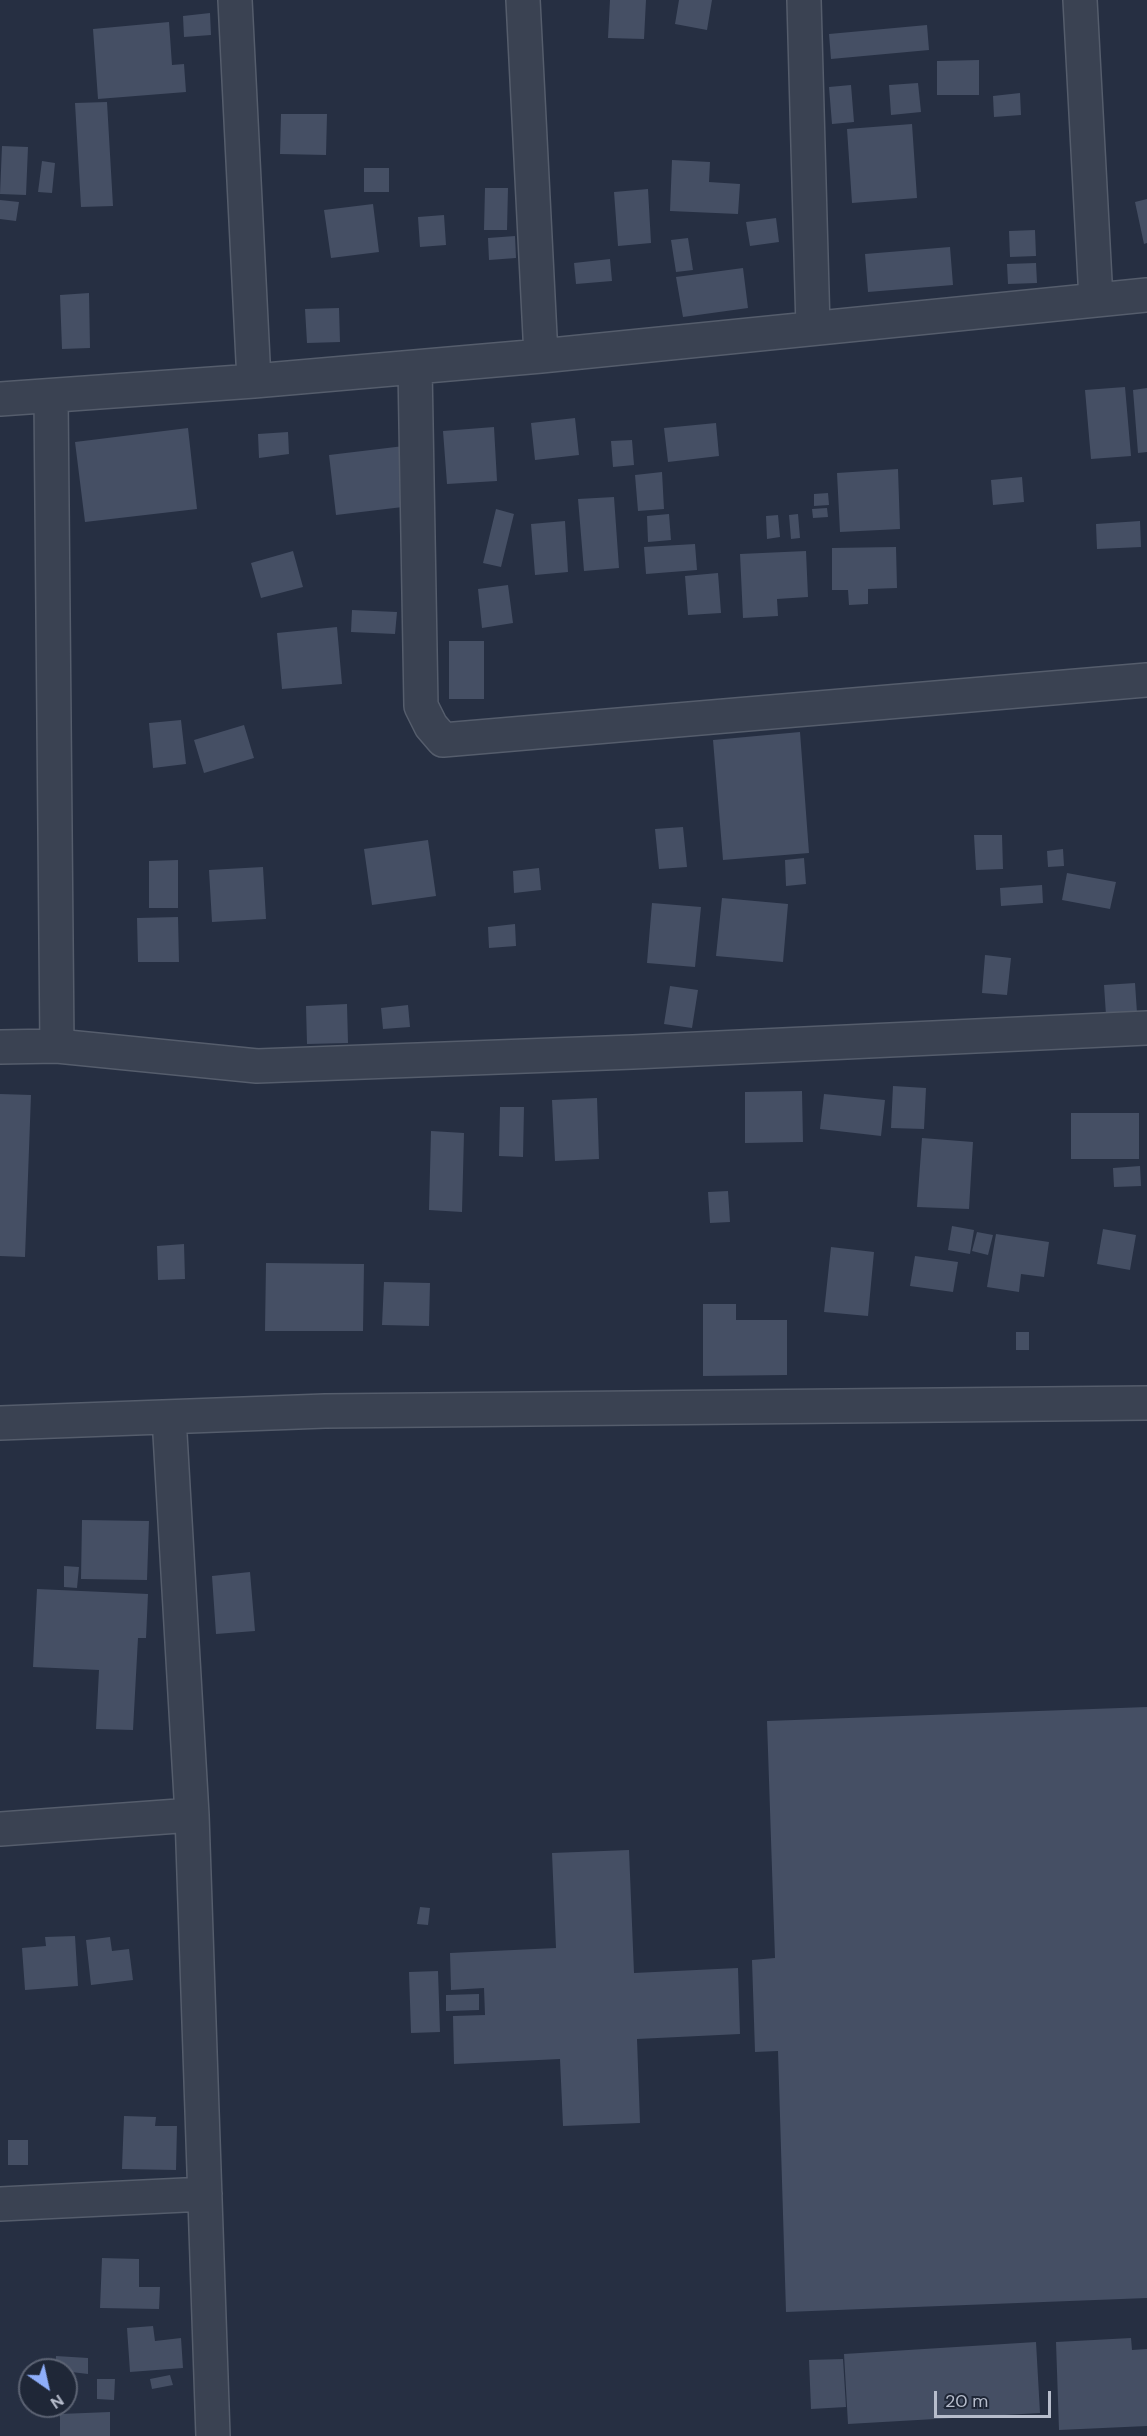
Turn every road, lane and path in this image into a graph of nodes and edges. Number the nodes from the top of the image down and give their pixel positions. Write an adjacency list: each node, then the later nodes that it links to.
1 (235, 0): 10 (street)
2 (524, 0): 8 (street)
3 (804, 0): 7 (street)
4 (1080, 0): 6 (street)
5 (1147, 295): 6 (street)
6 (1096, 300): 7 (street)
7 (813, 328): 8 (street)
8 (541, 356): 9 (street)
9 (415, 367): 10 (street); 13 (street)
10 (254, 381): 11 (street)
11 (51, 396): 12 (street); 15 (street)
12 (0, 399)
13 (1147, 680)
14 (1147, 1028): 15 (street)
15 (57, 1046): 16 (street)
16 (0, 1047)
17 (1147, 1403): 18 (street)
18 (170, 1417): 19 (street); 20 (street)
19 (0, 1423)
20 (192, 1815): 21 (street); 22 (street)
21 (0, 1829)
22 (205, 2194): 23 (street); 24 (street)
23 (0, 2204)
24 (213, 2436)

